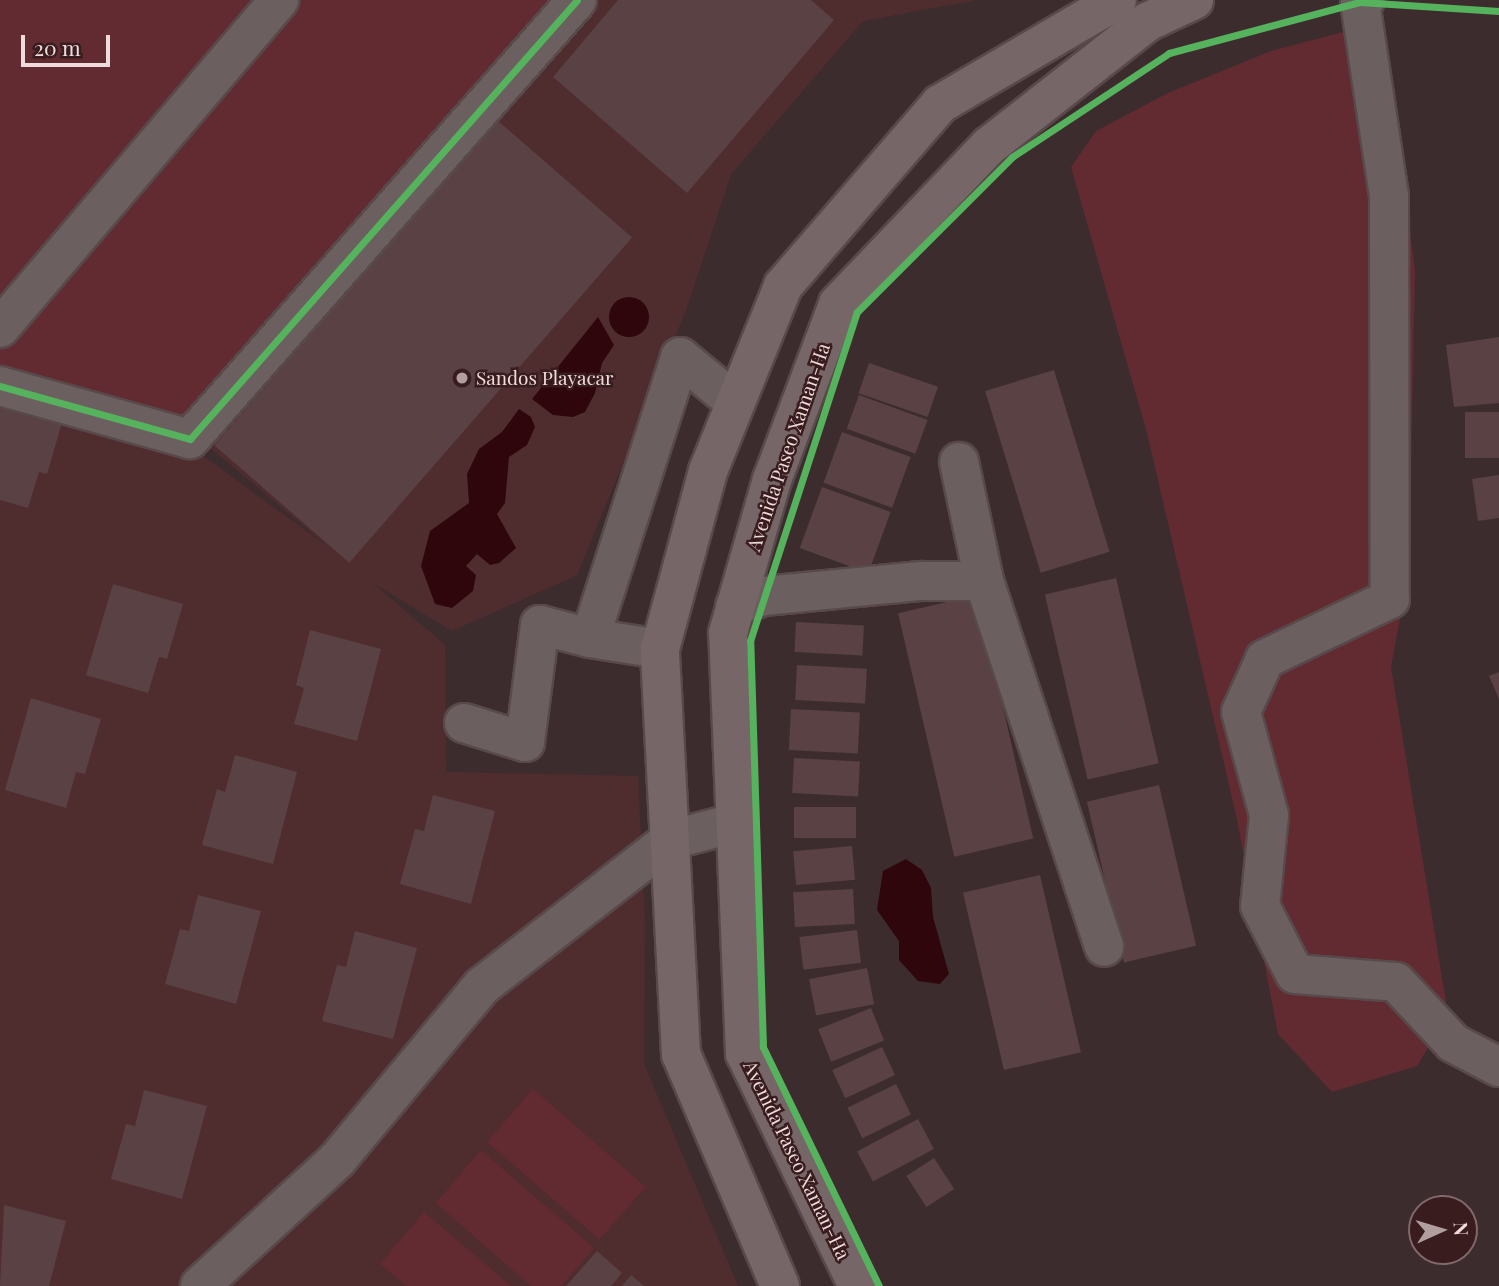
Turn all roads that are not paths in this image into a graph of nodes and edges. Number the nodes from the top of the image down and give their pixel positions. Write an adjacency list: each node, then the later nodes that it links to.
1 (279, 0): 6 (street)
2 (577, 0): 7 (street)
3 (1117, 0): 8 (main road)
4 (1194, 0): 11 (main road, Avenida Paseo Xaman-Ha)
5 (1365, 0): 18 (street)
6 (0, 328)
7 (0, 386)
8 (736, 403): 12 (street); 13 (main road)
9 (959, 462): 10 (street)
10 (984, 581): 11 (street); 17 (street)
11 (736, 606): 15 (main road, Avenida Paseo Xaman-Ha)
12 (590, 638): 13 (street); 14 (street)
13 (660, 649): 16 (main road)
14 (464, 723)
15 (735, 823): 16 (street); 21 (main road, Avenida Paseo Xaman-Ha)
16 (670, 840): 19 (street); 20 (main road)
17 (1104, 947)
18 (1499, 1067)
19 (201, 1286)
20 (780, 1286)
21 (858, 1286)

